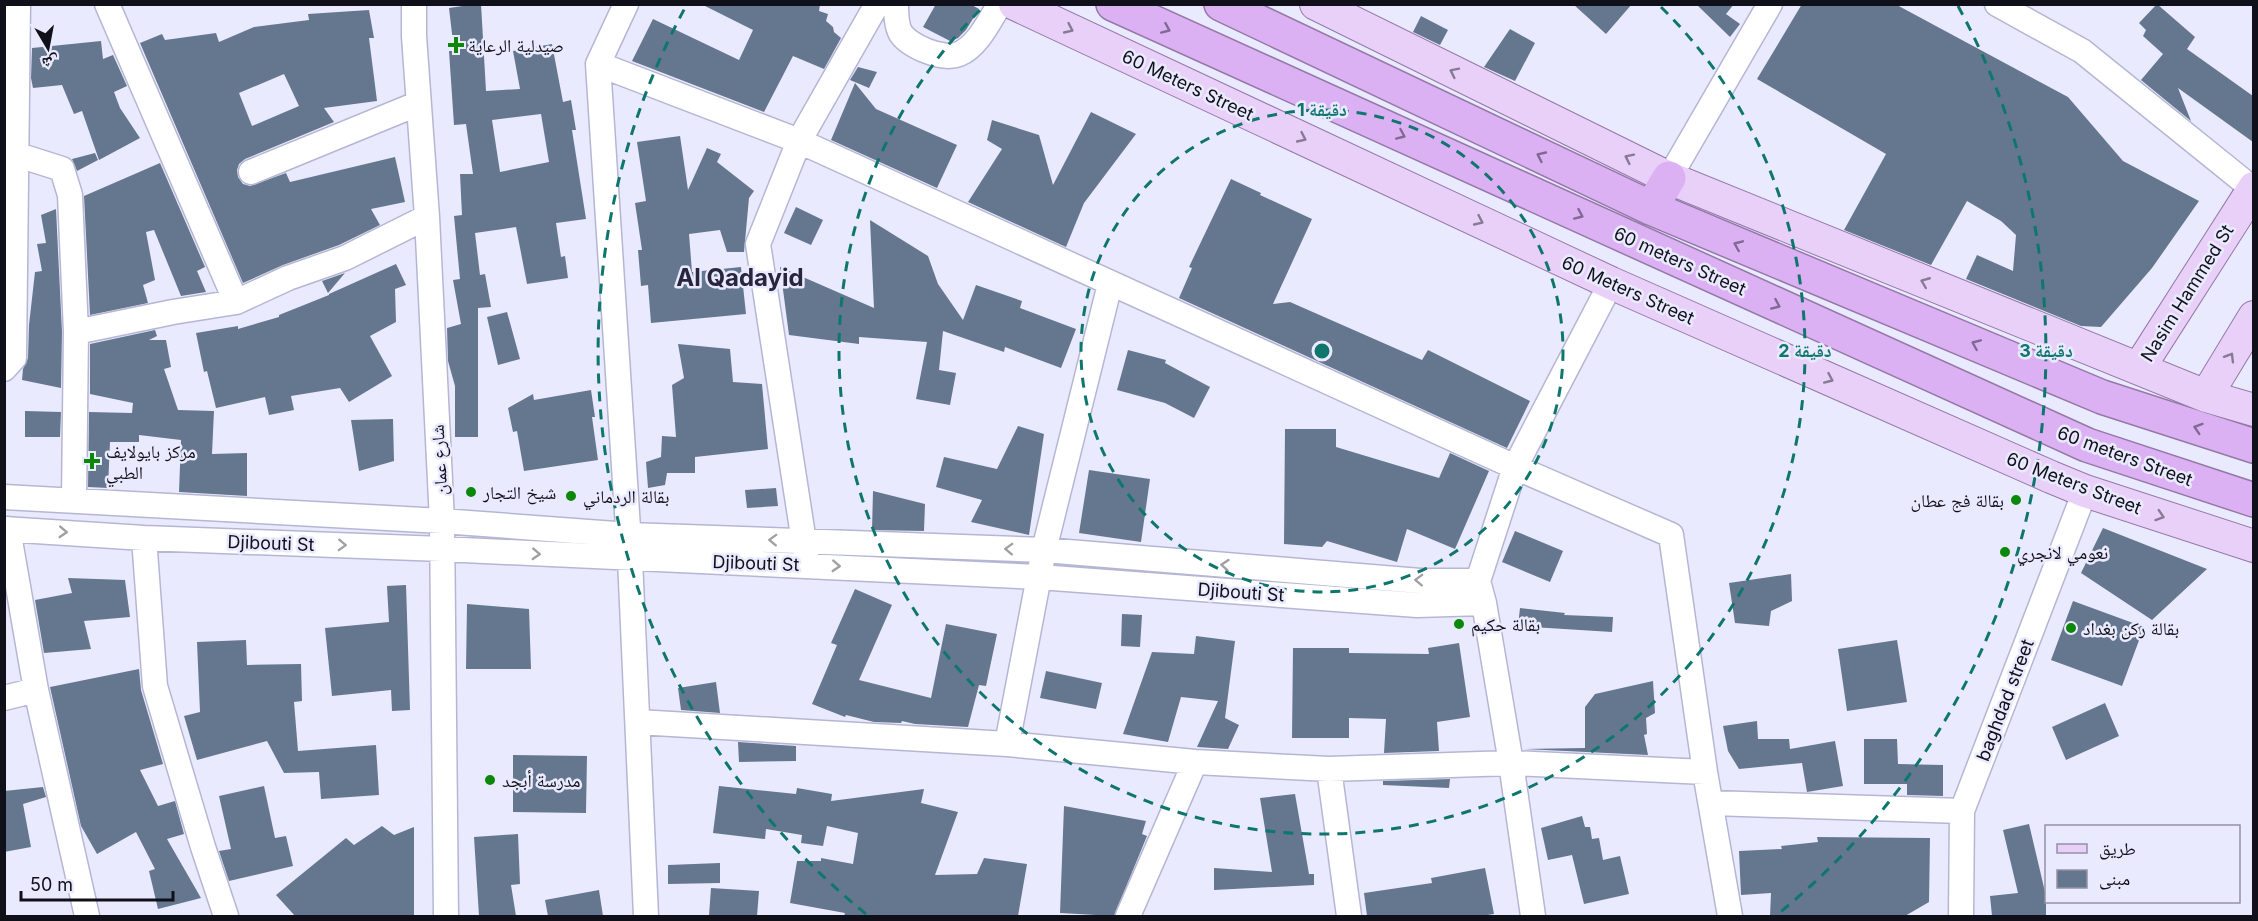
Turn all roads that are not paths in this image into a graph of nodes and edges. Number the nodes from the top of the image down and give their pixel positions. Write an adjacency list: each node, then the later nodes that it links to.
1 (18, 4): 17 (street)
2 (107, 4): 25 (street)
3 (414, 4): 15 (street, شارع عمان)
4 (626, 4): 14 (street)
5 (877, 4): 16 (street)
6 (896, 4): 7 (street)
7 (1000, 4)
8 (1016, 4): 23 (main road, 60 Meters Street, one-way to 23)
9 (1113, 4): 37 (highway, 60 meters Street, one-way to 37)
10 (1221, 4): 21 (highway, 60 meters Street, one-way to 10)
11 (1316, 4): 19 (main road, one-way to 11)
12 (1770, 4): 19 (street)
13 (1997, 4): 20 (street)
14 (598, 64): 16 (street); 40 (street)
15 (417, 104): 18 (street); 22 (street, شارع عمان)
16 (799, 141): 24 (street); 45 (street)
17 (18, 155): 27 (street); 29 (street)
18 (251, 171)
19 (1669, 178): 21 (highway); 28 (main road, one-way to 19)
20 (2253, 188): 28 (main road, Nasim Hammed St)
21 (1651, 208): 32 (highway, 60 meters Street, one-way to 21)
22 (427, 217): 25 (street); 38 (street, شارع عمان)
23 (1611, 283): 33 (street); 34 (main road, 60 Meters Street, one-way to 34)
24 (1110, 284): 33 (street); 44 (street)
25 (236, 302): 27 (street)
26 (2253, 317): 30 (main road, one-way to 26)
27 (76, 332): 36 (street)
28 (2139, 368): 30 (main road)
29 (4, 369)
30 (2206, 396): 31 (main road)
31 (2253, 410)
32 (2253, 446)
33 (1515, 467): 48 (street); 56 (street)
34 (2085, 491): 42 (main road, 60 Meters Street, one-way to 42); 58 (street, baghdad street)
35 (4, 497): 36 (street, Djibouti St)
36 (74, 500): 38 (street, Djibouti St)
37 (2253, 500)
38 (442, 521): 40 (street, Djibouti St); 43 (street, شارع عمان)
39 (6, 529): 41 (street, Djibouti St, one-way to 41); 49 (street)
40 (629, 535): 45 (street, Djibouti St, one-way to 40); 46 (street)
41 (144, 538): 43 (street, Djibouti St, one-way to 43); 60 (street)
42 (2253, 546)
43 (442, 549): 46 (street, Djibouti St, one-way to 46); 61 (street, شارع عمان)
44 (1044, 550): 45 (street, Djibouti St, one-way to 45); 47 (street); 48 (street, Djibouti St, one-way to 44)
45 (806, 553): 46 (street, Djibouti St); 47 (street, Djibouti St, one-way to 47)
46 (630, 559): 51 (street)
47 (1039, 577): 48 (street, Djibouti St); 52 (street)
48 (1481, 592): 54 (street)
49 (36, 690): 50 (street); 59 (street)
50 (4, 698)
51 (638, 722): 52 (street); 62 (street)
52 (1006, 744): 53 (street)
53 (1195, 762): 55 (street); 63 (street)
54 (1511, 763): 55 (street); 56 (street); 65 (street)
55 (1329, 769): 64 (street)
56 (1706, 772): 57 (street)
57 (1712, 803): 58 (street); 66 (street)
58 (1962, 811): 67 (street, baghdad street)
59 (87, 916)
60 (226, 916)
61 (446, 916)
62 (646, 916)
63 (1128, 916)
64 (1349, 916)
65 (1533, 916)
66 (1731, 916)
67 (1961, 916)

